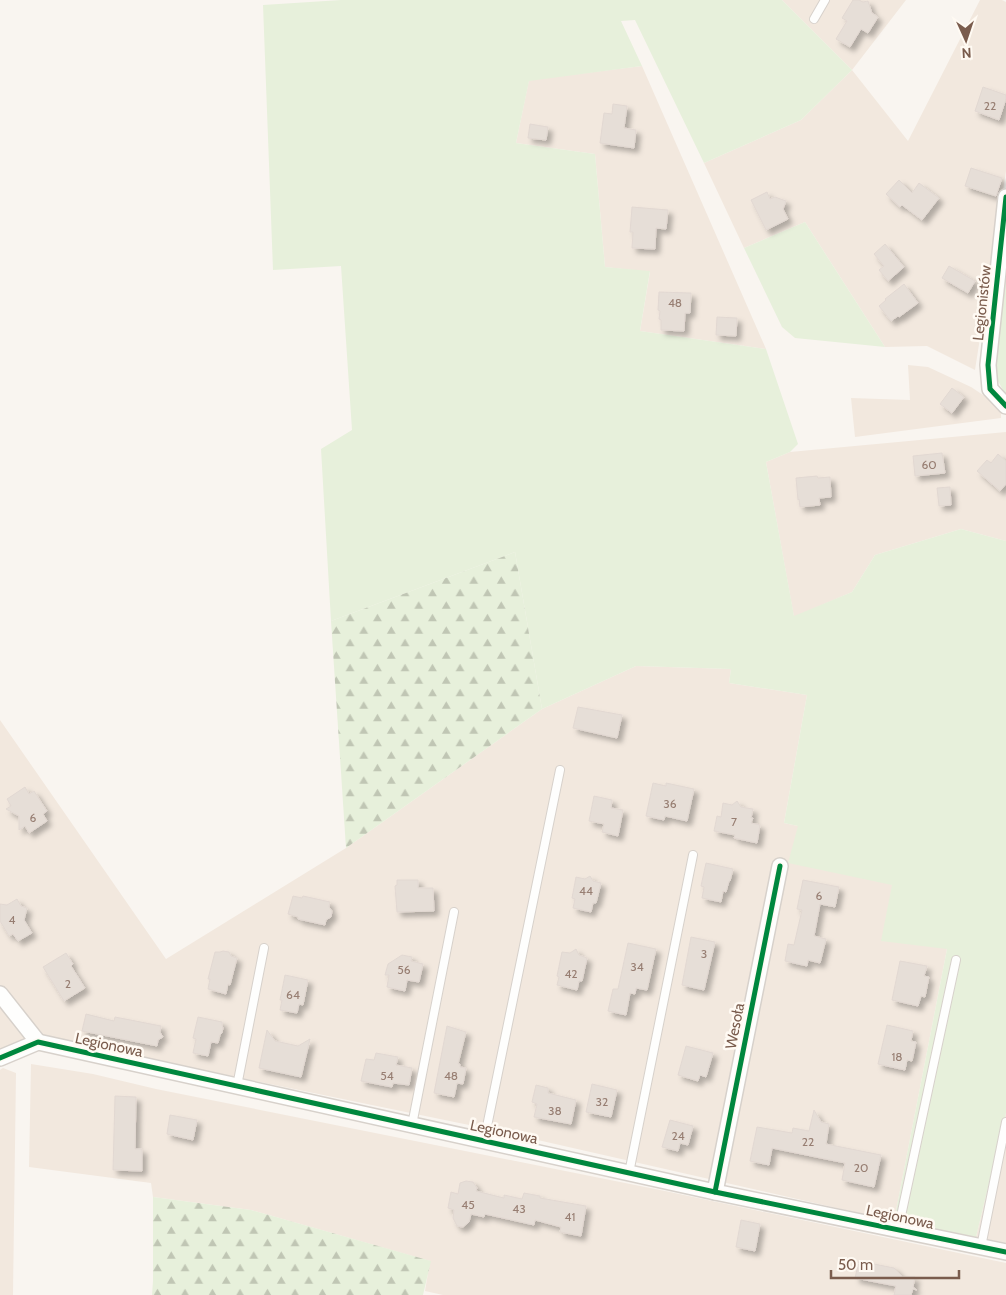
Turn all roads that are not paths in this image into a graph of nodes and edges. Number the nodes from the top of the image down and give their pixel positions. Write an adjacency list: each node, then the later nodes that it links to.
1 (825, 0): 2 (lane)
2 (814, 19)
3 (1006, 197): 4 (street, Legionistów)
4 (1006, 406)
5 (560, 770): 17 (lane)
6 (693, 855): 18 (lane)
7 (780, 866): 19 (street, Wesoła)
8 (454, 912): 16 (lane)
9 (264, 948): 14 (lane)
10 (956, 960): 20 (lane)
11 (0, 994): 12 (street)
12 (38, 1042): 13 (street); 14 (street, Legionowa)
13 (0, 1058)
14 (237, 1086): 16 (street, Legionowa)
15 (1006, 1122): 21 (lane)
16 (412, 1125): 17 (street, Legionowa)
17 (484, 1141): 18 (street, Legionowa)
18 (629, 1172): 19 (street, Legionowa)
19 (715, 1192): 20 (street, Legionowa)
20 (898, 1230): 21 (street, Legionowa)
21 (981, 1247): 22 (street, Legionowa)
22 (1006, 1252)

